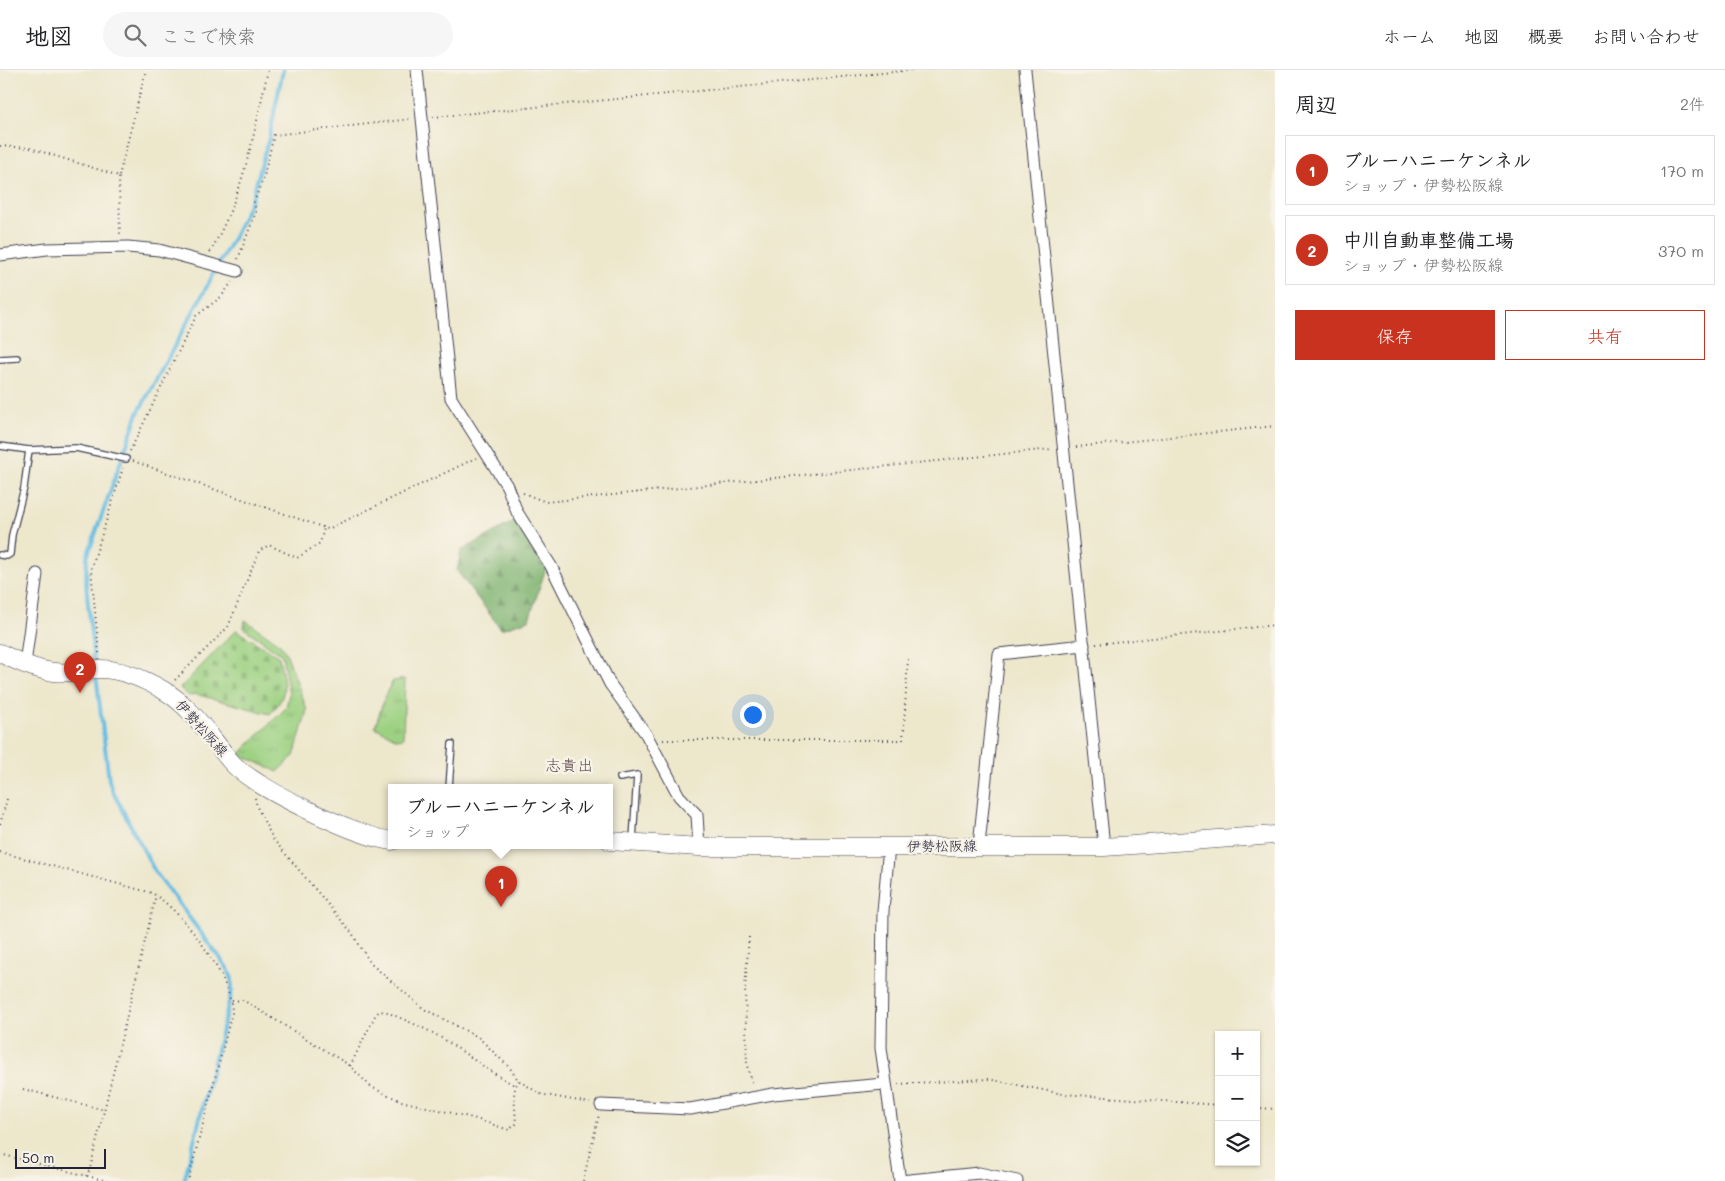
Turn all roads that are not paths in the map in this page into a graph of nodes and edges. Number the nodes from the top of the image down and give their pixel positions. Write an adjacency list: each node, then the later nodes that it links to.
1 (417, 70): 23 (street)
2 (1025, 70): 12 (street)
3 (0, 254): 4 (street)
4 (237, 271)
5 (17, 358): 6 (lane)
6 (0, 359)
7 (0, 446): 8 (lane)
8 (29, 450): 9 (lane); 10 (lane)
9 (122, 458)
10 (0, 555)
11 (37, 574): 14 (street)
12 (1084, 645): 22 (street); 25 (street)
13 (0, 654): 14 (main road, 伊勢松阪線)
14 (25, 664): 19 (main road, 伊勢松阪線)
15 (452, 744): 17 (lane)
16 (620, 778): 21 (lane)
17 (449, 784)
18 (1275, 835): 25 (main road, 伊勢松阪線)
19 (388, 840)
20 (613, 841): 21 (main road, 伊勢松阪線)
21 (633, 843): 23 (main road, 伊勢松阪線)
22 (979, 845): 24 (main road, 伊勢松阪線); 25 (main road, 伊勢松阪線)
23 (699, 847): 24 (main road, 伊勢松阪線)
24 (889, 847): 26 (street)
25 (1104, 847)
26 (884, 1084): 27 (street); 28 (street)
27 (601, 1105)
28 (900, 1181): 29 (street)
29 (1017, 1181)

